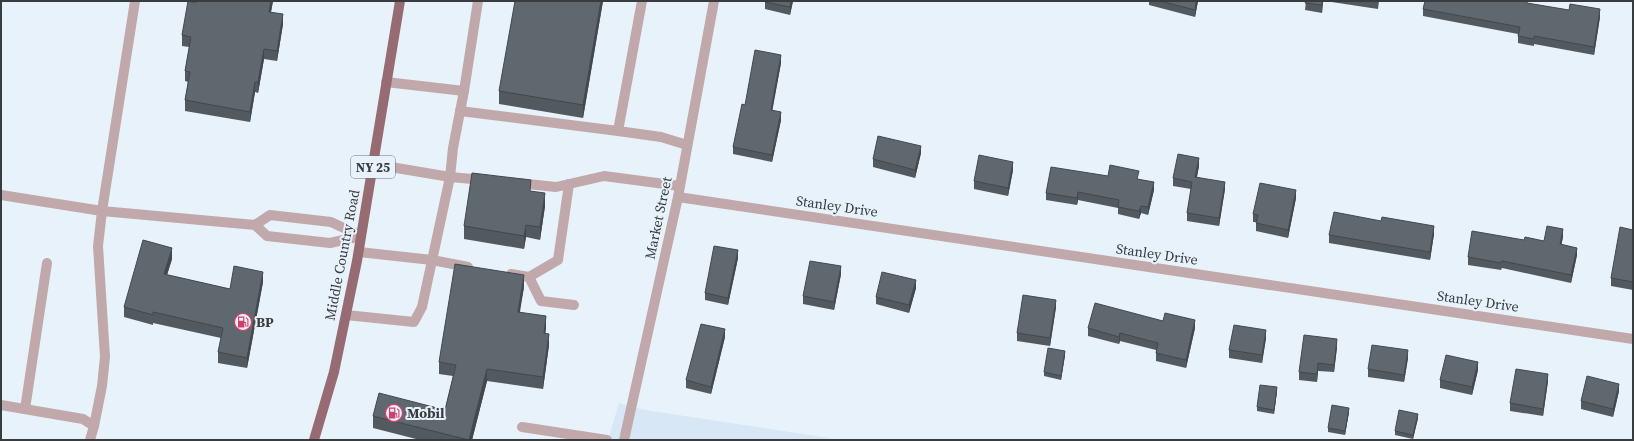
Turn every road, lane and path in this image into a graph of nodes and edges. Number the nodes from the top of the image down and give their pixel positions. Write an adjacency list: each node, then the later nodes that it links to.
1 (135, 1): 19 (street)
2 (400, 1): 6 (main road, Middle Country Road / NY 25)
3 (478, 1): 7 (street)
4 (642, 1): 9 (street)
5 (714, 1): 10 (street, Market Street)
6 (386, 82): 7 (street); 11 (main road, Middle Country Road / NY 25)
7 (464, 91): 8 (street)
8 (460, 111): 9 (street); 12 (street)
9 (618, 131): 10 (street)
10 (687, 146): 16 (street, Market Street)
11 (373, 164): 12 (street); 21 (main road, Middle Country Road / NY 25)
12 (450, 177): 13 (street); 23 (street)
13 (495, 181)
14 (510, 182): 15 (street)
15 (570, 184): 16 (street); 27 (street)
16 (680, 186): 18 (street, Market Street)
17 (1, 196): 19 (street)
18 (678, 197): 30 (street, Stanley Drive); 38 (street, Market Street)
19 (102, 211): 20 (street); 33 (street)
20 (255, 225): 21 (street); 21 (street)
21 (361, 236): 22 (main road, Middle Country Road / NY 25)
22 (359, 252): 23 (street); 29 (main road, Middle Country Road / NY 25)
23 (432, 260): 25 (street); 29 (street)
24 (47, 263): 32 (street)
25 (476, 268)
26 (499, 272): 27 (street)
27 (529, 278): 28 (street)
28 (574, 305)
29 (346, 315): 36 (main road, Middle Country Road / NY 25)
30 (1633, 338)
31 (1, 406): 32 (street)
32 (25, 409): 33 (street)
33 (94, 426): 35 (street)
34 (522, 426): 37 (street)
35 (90, 440)
36 (314, 440)
37 (607, 440)
38 (624, 440)

